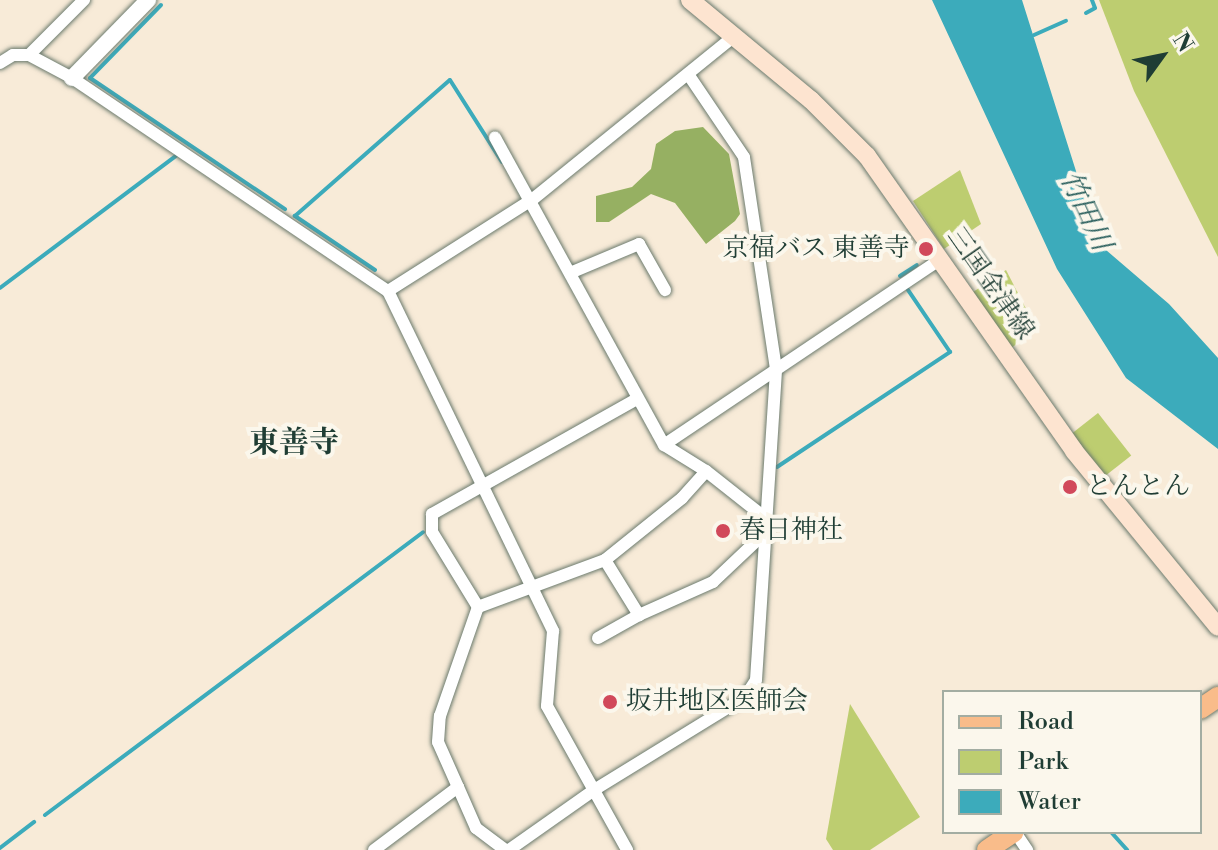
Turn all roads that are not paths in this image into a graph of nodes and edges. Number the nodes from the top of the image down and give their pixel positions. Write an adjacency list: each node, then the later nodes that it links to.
1 (84, 0): 6 (street)
2 (148, 0): 9 (street)
3 (690, 0): 4 (main road, 三国金津線)
4 (734, 36): 8 (street); 12 (main road, 三国金津線)
5 (6, 54): 6 (street); 7 (street)
6 (29, 55): 9 (street)
7 (0, 63)
8 (688, 74): 11 (street); 16 (street)
9 (72, 78): 15 (street)
10 (495, 137): 11 (street)
11 (533, 199): 13 (street); 15 (street)
12 (941, 259): 16 (street); 26 (main road, 三国金津線)
13 (570, 273): 14 (street); 17 (street)
14 (665, 290)
15 (388, 291): 20 (street)
16 (776, 369): 18 (street); 21 (street)
17 (635, 400): 18 (street); 20 (street)
18 (664, 445): 19 (street)
19 (706, 471): 21 (street); 22 (street)
20 (482, 482): 23 (street); 24 (street)
21 (767, 526): 25 (street); 29 (street)
22 (605, 560): 23 (street); 25 (street)
23 (532, 586): 24 (street); 29 (street)
24 (478, 607): 28 (street)
25 (639, 615): 27 (street)
26 (1218, 627)
27 (598, 638)
28 (458, 787): 31 (street); 32 (street)
29 (594, 790): 32 (street); 33 (street)
30 (1011, 834): 34 (main road)
31 (374, 850)
32 (507, 850)
33 (627, 850)
34 (987, 850)

